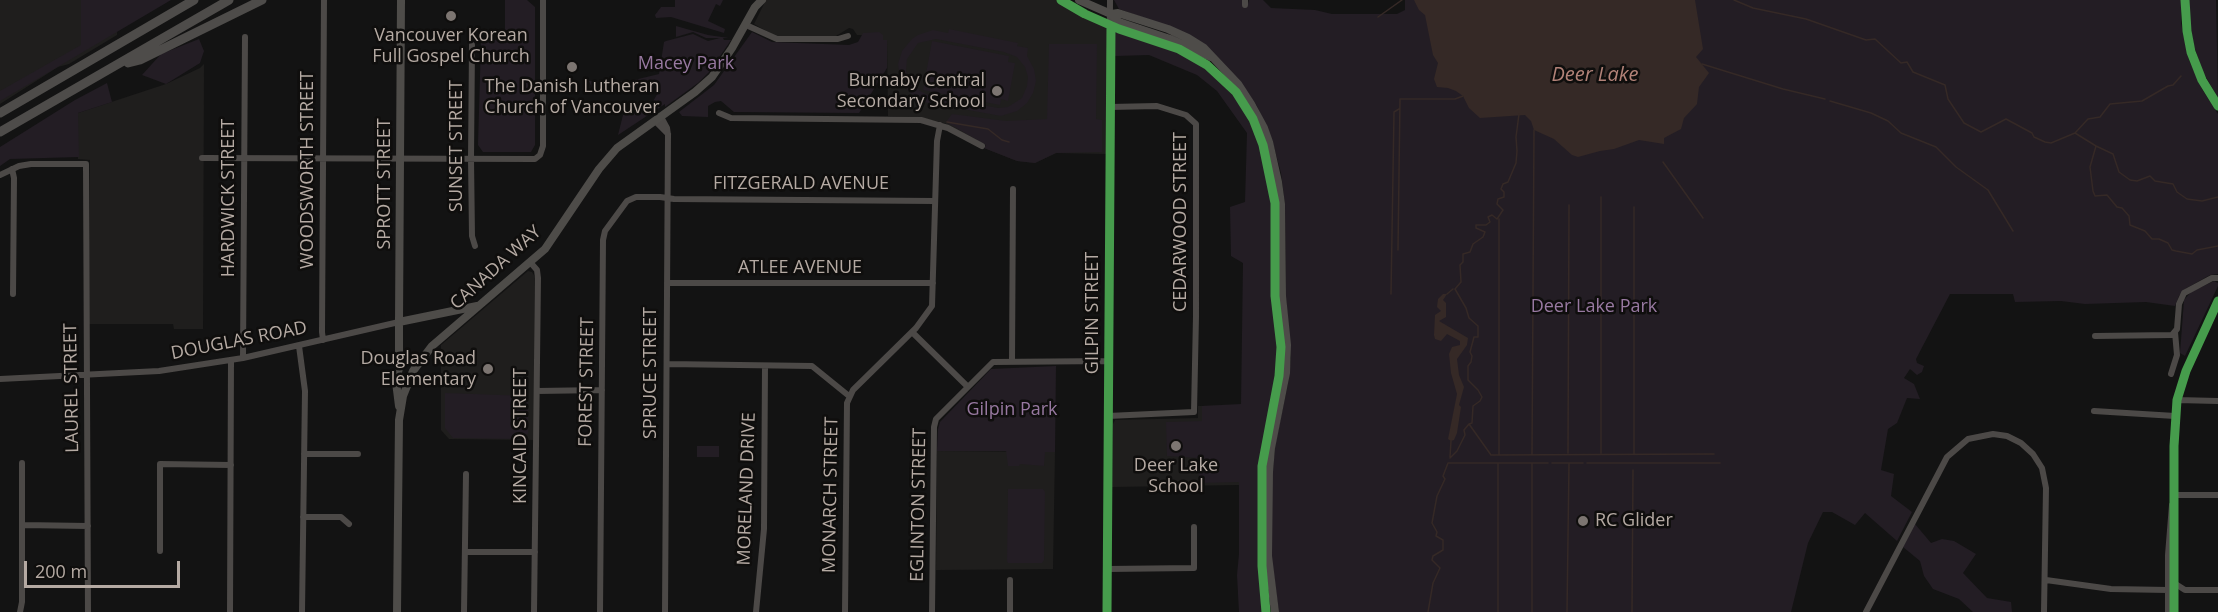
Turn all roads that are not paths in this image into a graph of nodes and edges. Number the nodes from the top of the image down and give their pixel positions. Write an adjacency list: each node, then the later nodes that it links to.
1 (194, 0): 20 (highway)
2 (229, 0): 17 (highway)
3 (262, 0): 17 (highway)
4 (324, 0): 28 (street, WOODSWORTH STREET)
5 (401, 0): 29 (main road, SPROTT STREET)
6 (543, 0): 30 (street)
7 (762, 0): 11 (main road, CANADA WAY)
8 (1079, 0): 12 (main road)
9 (1110, 0): 12 (street, GILPIN STREET)
10 (2185, 0): 18 (street)
11 (756, 3): 13 (main road, CANADA WAY)
12 (1110, 14): 19 (street, GILPIN STREET); 108 (main road)
13 (746, 25): 14 (street); 22 (main road, CANADA WAY)
14 (848, 36)
15 (245, 38): 26 (street, HARDWICK STREET)
16 (472, 45): 30 (street, SUNSET STREET)
17 (111, 69): 24 (highway)
18 (2218, 106)
19 (1110, 107): 52 (street, GILPIN STREET); 69 (street, CEDARWOOD STREET)
20 (0, 113)
21 (719, 113): 23 (street)
22 (658, 119): 34 (street, SPRUCE STREET); 37 (main road, CANADA WAY)
23 (940, 125): 25 (street); 35 (street, MONARCH STREET)
24 (0, 132)
25 (982, 146)
26 (244, 157): 27 (street); 28 (street); 50 (street, HARDWICK STREET)
27 (202, 158)
28 (323, 158): 29 (street); 48 (street, WOODSWORTH STREET)
29 (400, 159): 30 (street); 44 (main road, SPROTT STREET)
30 (471, 159): 36 (street, SUNSET STREET)
31 (12, 169): 32 (street); 41 (street); 58 (street, LAUREL STREET)
32 (0, 175)
33 (1013, 189): 53 (street)
34 (667, 198): 35 (street, FITZGERALD AVENUE); 39 (street, SPRUCE STREET); 62 (street, FOREST STREET)
35 (935, 201): 40 (street, MONARCH STREET)
36 (475, 246)
37 (530, 262): 43 (main road, CANADA WAY); 63 (street, KINCAID STREET)
38 (2218, 278): 46 (street)
39 (667, 283): 40 (street, ATLEE AVENUE); 54 (street, SPRUCE STREET)
40 (933, 283): 45 (street, MONARCH STREET)
41 (14, 294)
42 (2218, 301): 65 (street)
43 (480, 305): 44 (main road, DOUGLAS ROAD); 60 (main road, CANADA WAY)
44 (399, 322): 48 (street, DOUGLAS ROAD); 56 (main road, SPROTT STREET)
45 (912, 332): 61 (street); 64 (street, MONARCH STREET)
46 (2175, 333): 47 (street); 57 (street)
47 (2095, 336)
48 (323, 340): 49 (street, DOUGLAS ROAD)
49 (299, 346): 50 (street, DOUGLAS ROAD); 71 (street)
50 (243, 358): 51 (street, DOUGLAS ROAD)
51 (231, 360): 58 (street, DOUGLAS ROAD); 74 (street)
52 (1109, 361): 53 (street, EGLINTON STREET); 69 (street, GILPIN STREET)
53 (1012, 362): 61 (street, EGLINTON STREET)
54 (667, 364): 55 (street); 102 (street, SPRUCE STREET)
55 (765, 366): 64 (street); 103 (street, MORELAND DRIVE)
56 (399, 368): 60 (main road, SPROTT STREET); 67 (main road, SPROTT STREET)
57 (2171, 374)
58 (87, 375): 59 (street, DOUGLAS ROAD); 81 (street, LAUREL STREET)
59 (0, 379)
60 (407, 384): 67 (main road, CANADA WAY)
61 (967, 386): 105 (street, EGLINTON STREET)
62 (602, 390): 63 (street); 101 (street, FOREST STREET)
63 (537, 391): 85 (street, KINCAID STREET)
64 (849, 396): 104 (street, MONARCH STREET)
65 (2177, 400): 66 (street); 70 (street)
66 (2218, 400)
67 (400, 409): 98 (main road, CANADA WAY)
68 (2094, 411): 70 (street)
69 (1108, 416): 86 (street, GILPIN STREET)
70 (2175, 416): 77 (street)
71 (304, 454): 72 (street); 78 (street)
72 (358, 454)
73 (21, 464): 80 (street)
74 (231, 465): 83 (street); 96 (street)
75 (466, 474): 84 (street)
76 (2218, 495): 77 (street)
77 (2174, 497): 89 (street); 90 (street)
78 (303, 517): 79 (street); 97 (street)
79 (349, 524)
80 (22, 525): 81 (street); 94 (street)
81 (88, 526): 95 (street, LAUREL STREET)
82 (1194, 527): 86 (street)
83 (160, 551)
84 (465, 552): 85 (street); 99 (street)
85 (535, 552): 100 (street, KINCAID STREET)
86 (1107, 569): 107 (street, GILPIN STREET)
87 (1010, 580): 106 (street)
88 (2046, 580): 90 (street); 109 (street); 110 (street)
89 (2174, 582): 90 (street); 91 (street); 93 (street)
90 (2168, 590): 93 (street); 111 (street)
91 (2185, 590): 92 (street); 93 (street)
92 (2218, 590)
93 (2174, 599): 112 (street)
94 (20, 612)
95 (88, 612)
96 (230, 612)
97 (302, 612)
98 (397, 612)
99 (464, 612)
100 (534, 612)
101 (600, 612)
102 (665, 612)
103 (756, 612)
104 (844, 612)
105 (932, 612)
106 (1010, 612)
107 (1107, 612)
108 (1275, 612)
109 (1866, 612)
110 (2044, 612)
111 (2168, 612)
112 (2174, 612)

